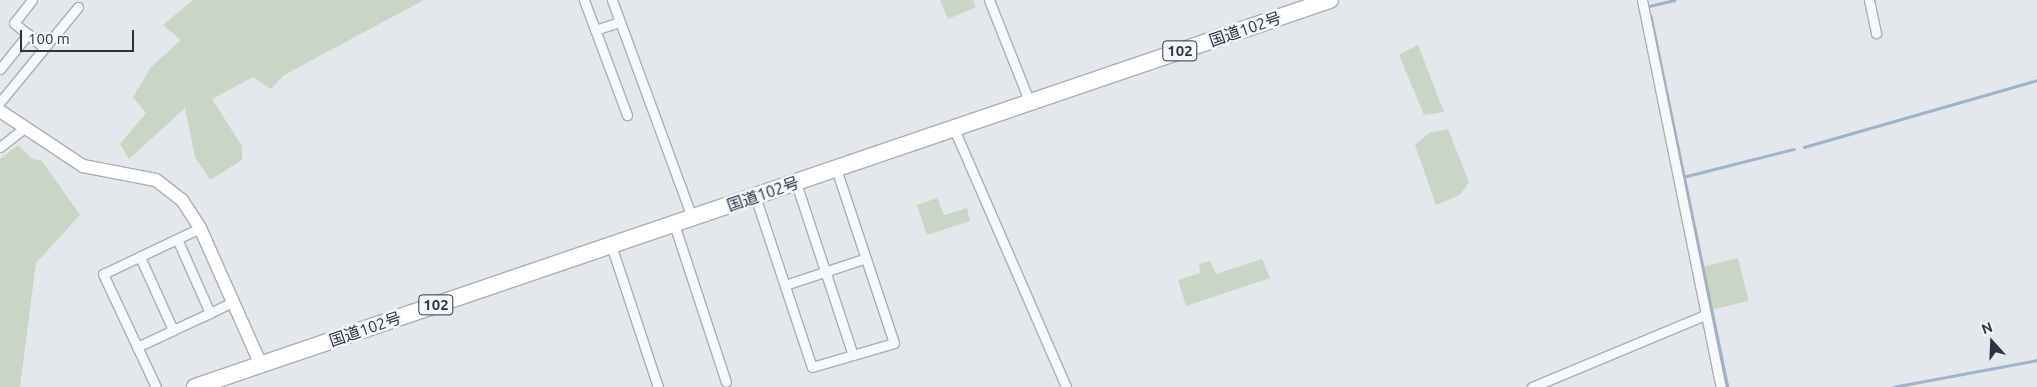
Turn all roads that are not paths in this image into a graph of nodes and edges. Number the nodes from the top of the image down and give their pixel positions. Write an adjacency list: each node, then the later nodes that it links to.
1 (32, 0): 12 (street)
2 (584, 0): 10 (street)
3 (612, 0): 9 (street)
4 (989, 0): 16 (street)
5 (1330, 0): 16 (highway, 国道102号 / 102)
6 (1642, 0): 36 (street)
7 (1869, 0): 11 (street)
8 (78, 7): 13 (street)
9 (619, 22): 10 (street); 25 (street)
10 (595, 30): 18 (street)
11 (1876, 33)
12 (28, 34): 13 (street); 14 (street)
13 (44, 47): 15 (street)
14 (0, 68)
15 (0, 102)
16 (1030, 103): 20 (highway, 国道102号 / 102)
17 (0, 111): 19 (street)
18 (627, 115)
19 (23, 129): 21 (street); 27 (street)
20 (954, 129): 22 (highway, 国道102号 / 102); 45 (street)
21 (0, 147)
22 (836, 169): 23 (highway, 国道102号 / 102); 31 (street)
23 (796, 182): 24 (highway, 国道102号 / 102); 32 (street)
24 (755, 196): 25 (highway, 国道102号 / 102); 33 (street)
25 (692, 218): 26 (highway, 国道102号 / 102)
26 (674, 224): 29 (highway, 国道102号 / 102); 41 (street)
27 (200, 228): 28 (street); 34 (street)
28 (177, 239): 30 (street); 35 (street)
29 (611, 245): 40 (highway, 国道102号 / 102); 44 (street)
30 (140, 257): 37 (street); 38 (street)
31 (866, 258): 32 (street); 39 (street)
32 (826, 272): 33 (street); 39 (street)
33 (785, 285): 39 (street)
34 (233, 302): 35 (street); 40 (street)
35 (210, 313): 37 (street)
36 (1705, 315): 46 (street); 47 (street)
37 (173, 330): 38 (street)
38 (137, 347): 42 (street)
39 (853, 355)
40 (261, 365): 43 (highway, 国道102号 / 102)
41 (726, 382)
42 (156, 387)
43 (195, 387)
44 (658, 387)
45 (1066, 387)
46 (1532, 387)
47 (1721, 387)

